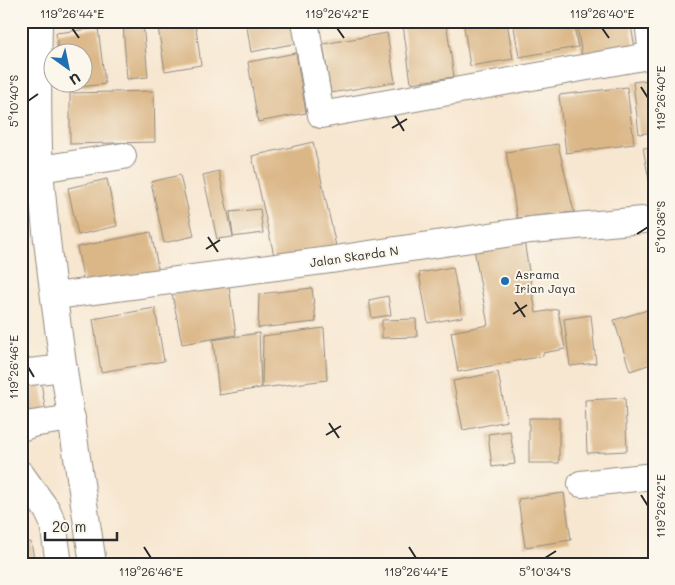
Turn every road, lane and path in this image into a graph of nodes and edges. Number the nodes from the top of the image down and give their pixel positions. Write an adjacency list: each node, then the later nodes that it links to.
1 (39, 21): 6 (street)
2 (305, 21): 4 (street)
3 (648, 21): 4 (street)
4 (653, 55)
5 (124, 156): 6 (street)
6 (40, 169): 8 (street)
7 (654, 219): 8 (street, Jalan Skarda N)
8 (55, 296): 9 (street)
9 (64, 368): 10 (street); 11 (street)
10 (21, 373)
11 (72, 418): 12 (street); 17 (street)
12 (21, 428)
13 (21, 474): 16 (street)
14 (654, 476): 15 (street)
15 (581, 484)
16 (59, 564)
17 (93, 564)

